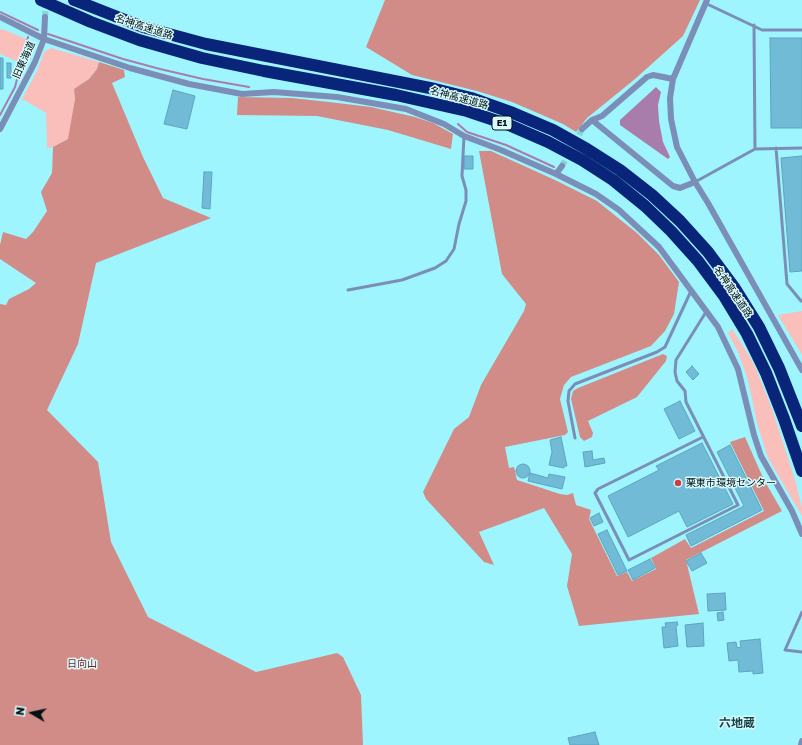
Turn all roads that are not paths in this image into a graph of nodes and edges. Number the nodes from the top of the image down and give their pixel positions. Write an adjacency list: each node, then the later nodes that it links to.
1 (41, 0): 28 (highway, 名神高速道路 / E1)
2 (74, 0): 25 (highway, 名神高速道路 / E1)
3 (706, 2): 6 (lane); 9 (street)
4 (0, 17): 8 (street)
5 (45, 17): 8 (street, 旧東海道)
6 (754, 25): 7 (lane); 16 (lane)
7 (802, 30)
8 (44, 39): 11 (street, 旧東海道); 13 (street)
9 (673, 79): 10 (street); 19 (street)
10 (592, 120): 12 (street); 19 (street)
11 (0, 129)
12 (582, 129)
13 (464, 136): 18 (street); 20 (lane)
14 (776, 148): 15 (lane); 16 (lane); 22 (lane)
15 (802, 148)
16 (755, 149): 19 (lane)
17 (562, 166): 18 (street)
18 (556, 174): 21 (street)
19 (695, 182): 24 (street)
20 (348, 290)
21 (691, 290): 23 (street); 27 (lane)
22 (802, 301)
23 (707, 310): 26 (lane); 29 (street)
24 (802, 370)
25 (802, 426)
26 (703, 437): 26 (lane)
27 (575, 438)
28 (802, 471)
29 (802, 534)
30 (802, 612): 31 (lane)
31 (802, 652)
32 (802, 741): 33 (street)
33 (801, 745)

